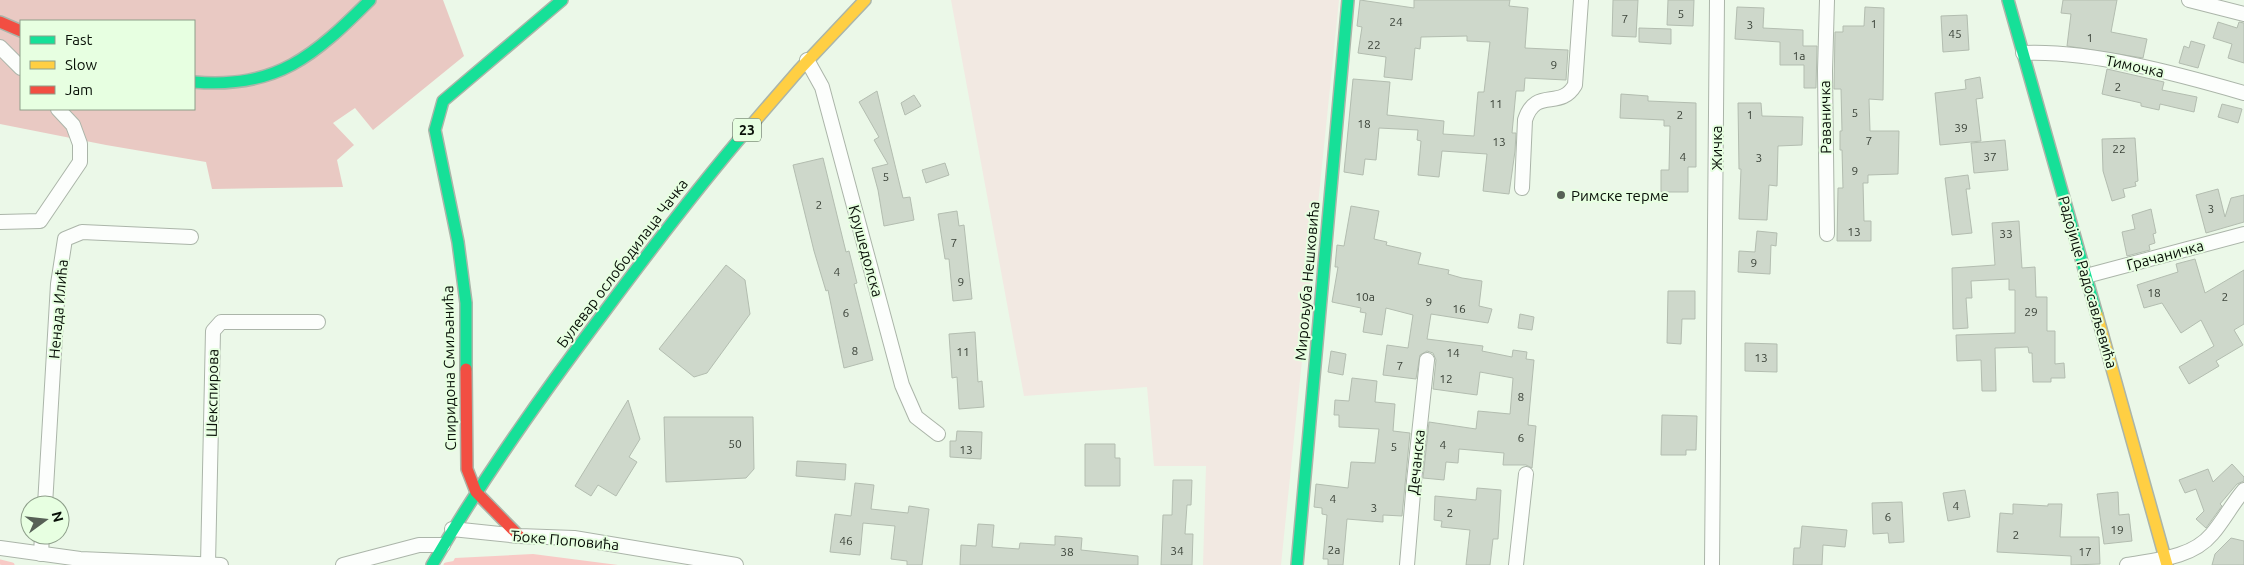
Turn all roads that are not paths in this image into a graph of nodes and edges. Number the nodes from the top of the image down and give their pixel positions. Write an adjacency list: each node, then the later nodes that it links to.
1 (370, 0): 17 (street)
2 (562, 0): 31 (street, Спиридона Смиљанића)
3 (865, 0): 15 (street, Булевар ослободилаца Чачка / 23)
4 (1348, 0): 45 (street, Мирољуба Нешковића)
5 (1581, 0): 20 (street)
6 (1717, 0): 48 (street, Жичка)
7 (1826, 0): 22 (street, Раваничка)
8 (2008, 0): 14 (street, Радојице Радосављевића)
9 (2188, 0): 10 (street)
10 (2244, 14)
11 (0, 22): 12 (street)
12 (20, 31)
13 (0, 48): 16 (street)
14 (2023, 52): 18 (street, Тимочка); 25 (street, Радојице Радосављевића)
15 (806, 60): 28 (street, Крушедолска); 31 (street, Булевар ослободилаца Чачка / 23)
16 (20, 67)
17 (195, 82)
18 (2244, 93)
19 (59, 110): 21 (street)
20 (1522, 188)
21 (0, 222)
22 (1827, 234)
23 (2244, 234): 25 (street, Грачаничка)
24 (191, 237): 32 (street, Ненада Илића)
25 (2086, 276): 40 (street, Радојице Радосављевића)
26 (318, 322): 41 (street, Шекспирова)
27 (1427, 360): 46 (street, Дечанска)
28 (938, 434)
29 (1526, 474): 47 (street)
30 (2244, 490): 33 (street)
31 (476, 492): 34 (street, Булевар ослободилаца Чачка / 23); 35 (street)
32 (46, 495)
33 (2238, 509): 40 (street)
34 (452, 529): 35 (street, Ђоке Поповића); 37 (street, Булевар ослободилаца Чачка / 23)
35 (519, 536): 44 (street, Ђоке Поповића)
36 (41, 545): 39 (street)
37 (443, 545): 42 (street); 43 (street, Булевар ослободилаца Чачка / 23)
38 (0, 548): 39 (street)
39 (41, 554): 41 (street)
40 (2166, 562): 49 (street)
41 (214, 565)
42 (343, 565)
43 (432, 565)
44 (736, 565)
45 (1297, 565)
46 (1407, 565)
47 (1516, 565)
48 (1712, 565)
49 (2127, 565)

